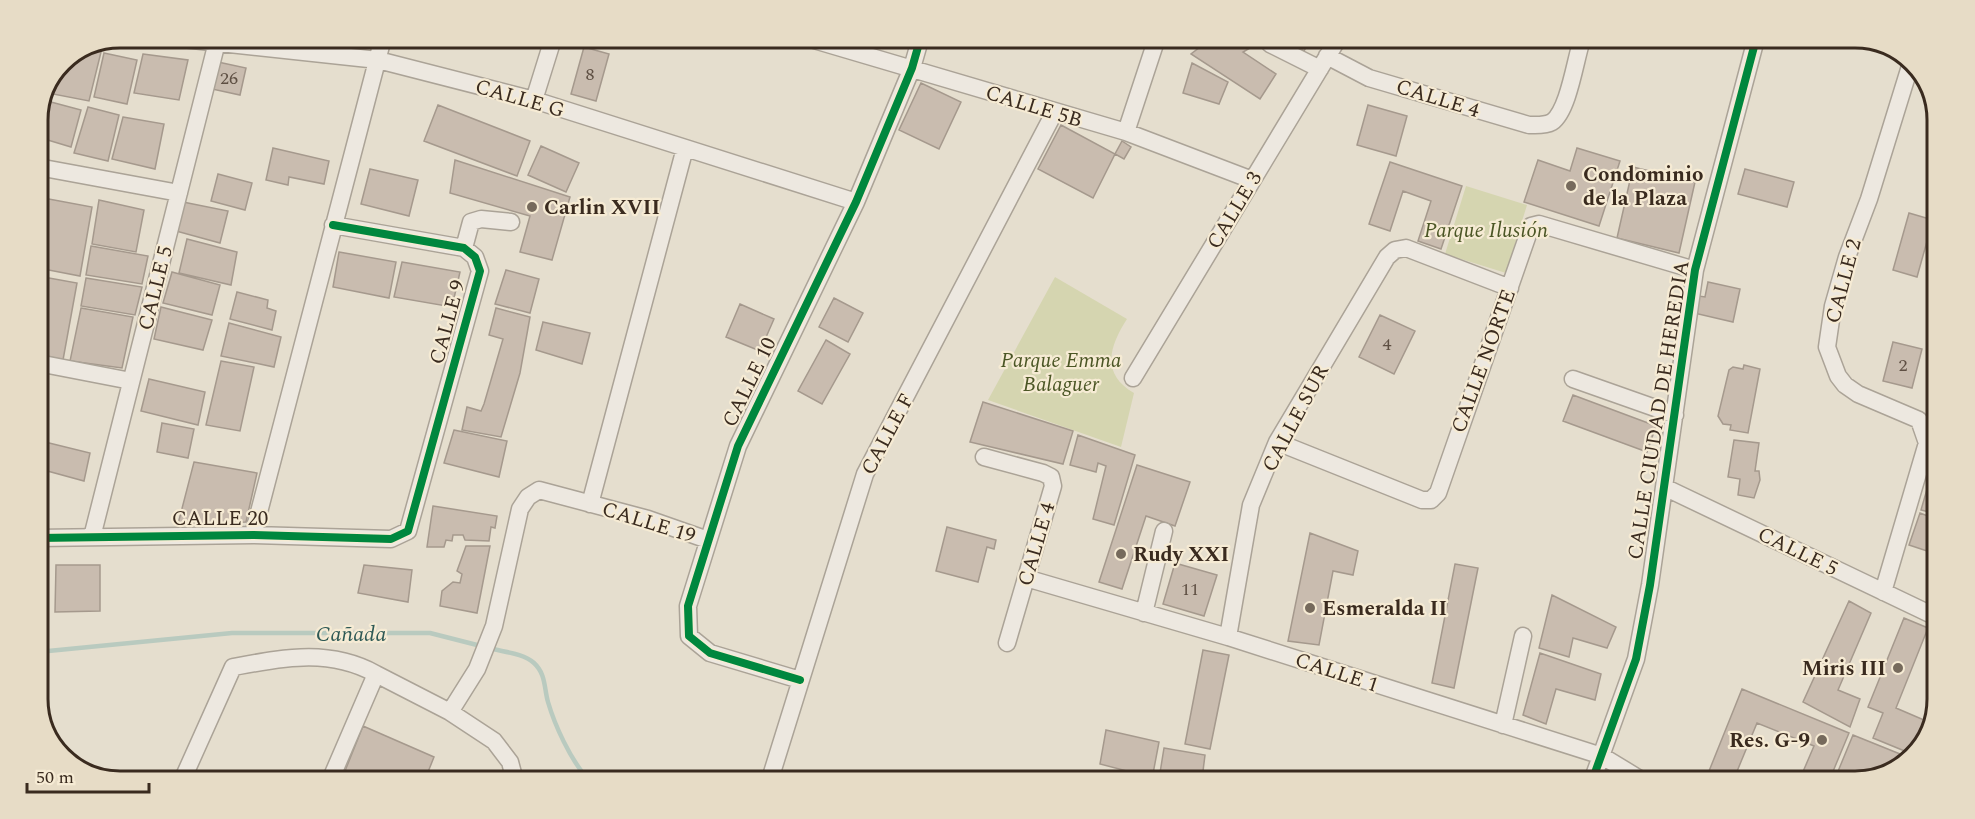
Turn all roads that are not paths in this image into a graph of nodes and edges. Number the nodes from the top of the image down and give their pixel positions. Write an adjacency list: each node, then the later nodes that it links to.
1 (215, 48): 21 (street, CALLE 5)
2 (281, 48): 12 (street, CALLE G)
3 (381, 48): 12 (street)
4 (550, 48): 15 (street)
5 (841, 48): 13 (street, CALLE 5B)
6 (918, 48): 13 (street, CALLE 10)
7 (1154, 48): 17 (street)
8 (1289, 48): 11 (street, CALLE 4)
9 (1580, 48): 11 (street, CALLE 4)
10 (1754, 48): 26 (street, CALLE CIUDAD DE HEREDIA)
11 (1328, 56): 20 (street, CALLE 3)
12 (378, 60): 15 (street, CALLE G); 24 (street)
13 (912, 69): 16 (street, CALLE 5B); 22 (street, CALLE 10)
14 (1908, 72): 34 (street, CALLE 2)
15 (534, 100): 18 (street, CALLE G)
16 (1054, 113): 17 (street, CALLE 5B); 53 (street, CALLE F)
17 (1126, 132): 20 (street, CALLE 5B)
18 (685, 148): 22 (street, CALLE G); 38 (street)
19 (48, 169): 21 (street)
20 (1252, 180): 29 (street, CALLE 3)
21 (179, 193): 31 (street, CALLE 5)
22 (856, 202): 44 (street, CALLE 10)
23 (511, 222): 25 (street)
24 (333, 225): 25 (street); 40 (street)
25 (464, 248): 41 (street, CALLE 9)
26 (1695, 270): 27 (street, CALLE NORTE); 32 (street, CALLE CIUDAD DE HEREDIA)
27 (1510, 288): 33 (street, CALLE SUR); 33 (street, CALLE NORTE)
28 (48, 365): 31 (street)
29 (1133, 378)
30 (1573, 379): 32 (street)
31 (131, 381): 42 (street, CALLE 5)
32 (1675, 415): 37 (street, CALLE CIUDAD DE HEREDIA)
33 (1277, 442): 50 (street, CALLE SUR)
34 (1927, 443)
35 (1927, 443): 46 (street, CALLE 2)
36 (984, 457): 45 (street, CALLE 4)
37 (1664, 487): 46 (street, CALLE 5); 56 (street, CALLE CIUDAD DE HEREDIA)
38 (590, 504): 44 (street, CALLE 19); 54 (street, CALLE 19)
39 (1164, 531): 47 (street)
40 (254, 535): 41 (street, CALLE 20); 42 (street, CALLE 20)
41 (401, 536)
42 (92, 537): 43 (street, CALLE 20)
43 (48, 538)
44 (708, 540): 53 (street, CALLE 10)
45 (1026, 578): 47 (street, CALLE 1); 51 (street, CALLE 4)
46 (1883, 592): 48 (street, CALLE 5)
47 (1144, 613): 50 (street, CALLE 1)
48 (1927, 613)
49 (1523, 636): 55 (street)
50 (1228, 638): 55 (street, CALLE 1)
51 (1007, 644)
52 (376, 674): 54 (street); 57 (street); 58 (street)
53 (800, 680): 60 (street, CALLE F)
54 (450, 712): 59 (street)
55 (1503, 725): 56 (street, CALLE 1)
56 (1602, 756): 61 (street, CALLE CIUDAD DE HEREDIA); 62 (street, CALLE 1)
57 (186, 771)
58 (334, 771)
59 (512, 771)
60 (773, 771)
61 (1596, 771)
62 (1626, 771)

